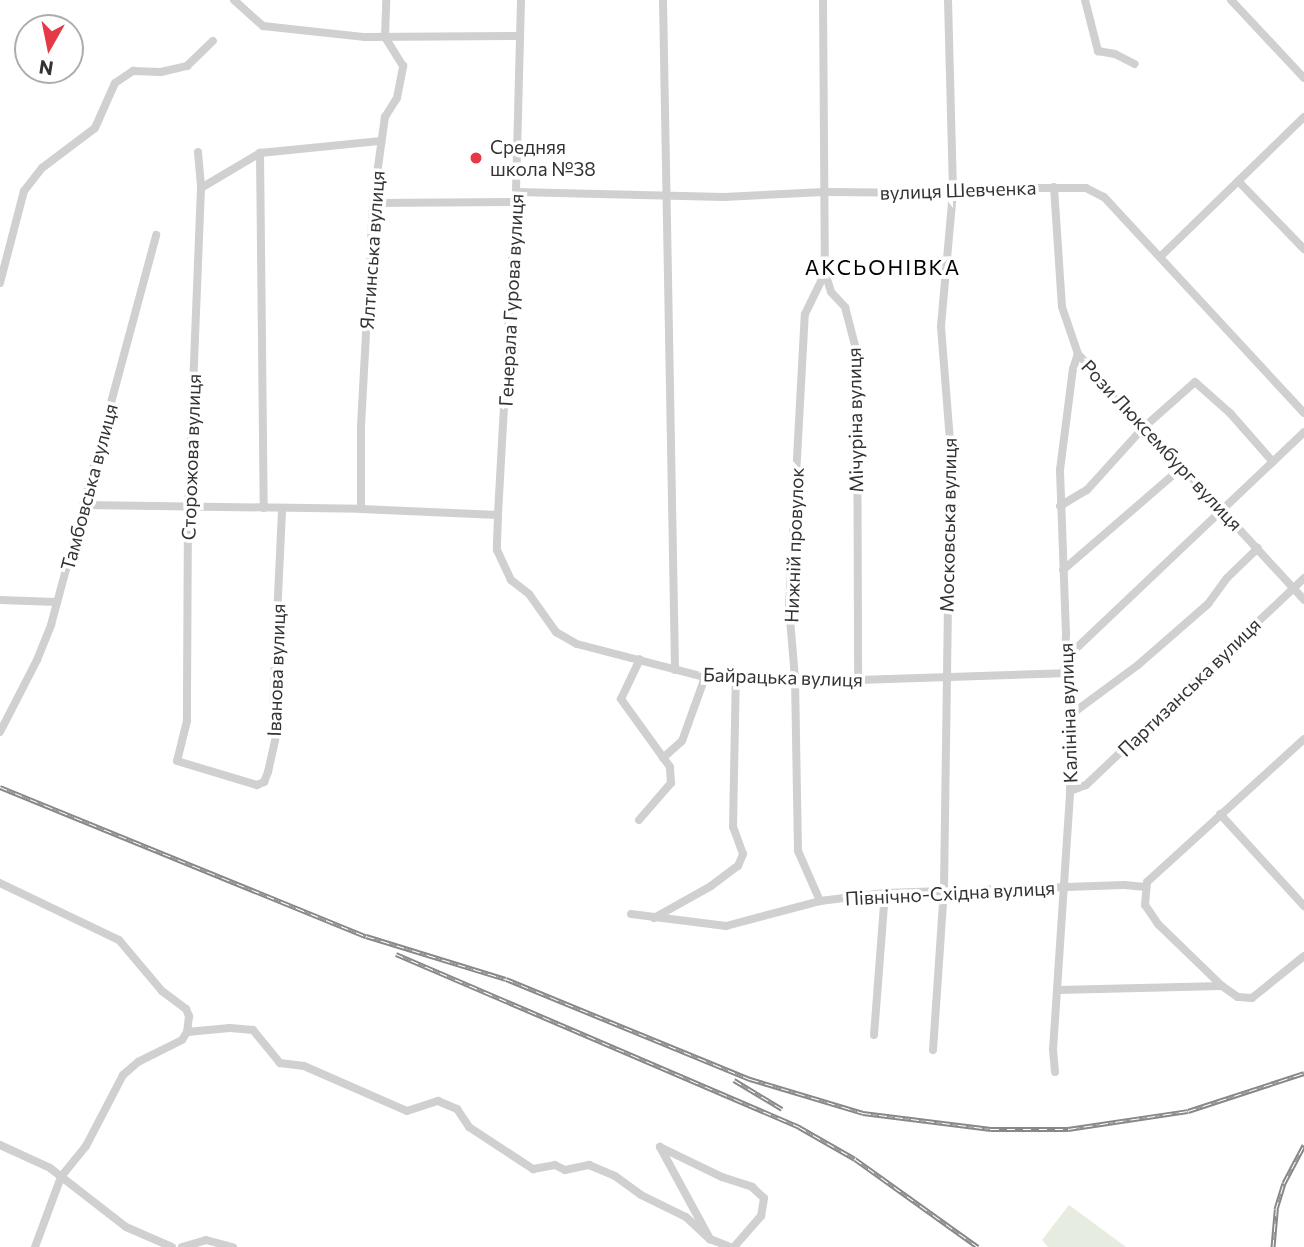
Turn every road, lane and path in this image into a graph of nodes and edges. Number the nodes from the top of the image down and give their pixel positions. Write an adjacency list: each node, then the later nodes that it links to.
1 (234, 0): 10 (street)
2 (386, 0): 10 (street)
3 (521, 0): 9 (street, Генерала Гурова вулиця)
4 (663, 0): 24 (street)
5 (823, 0): 23 (street, Мічуріна вулиця)
6 (948, 0): 21 (street, Московська вулиця)
7 (1085, 0): 12 (street)
8 (1231, 0): 13 (street)
9 (520, 36): 10 (street); 22 (street, Генерала Гурова вулиця)
10 (385, 37): 15 (street, Ялтинська вулиця)
11 (213, 41): 31 (street)
12 (1135, 64)
13 (1304, 78)
14 (1304, 117): 18 (street)
15 (382, 141): 17 (street); 26 (street, Ялтинська вулиця)
16 (198, 152): 20 (street, Сторожова вулиця)
17 (260, 153): 20 (street); 41 (street)
18 (1238, 181): 28 (street); 29 (street)
19 (1054, 187): 21 (street, вулиця Шевченка); 29 (street, вулиця Шевченка); 32 (street, Рози Люксембург вулиця)
20 (201, 188): 40 (street, Сторожова вулиця)
21 (953, 191): 23 (street, вулиця Шевченка); 61 (street, Московська вулиця)
22 (516, 192): 24 (street, вулиця Шевченка); 25 (street, Генерала Гурова вулиця)
23 (824, 192): 24 (street, вулиця Шевченка); 30 (street, Мічуріна вулиця)
24 (665, 195): 56 (street)
25 (515, 202): 26 (street); 45 (street, Генерала Гурова вулиця)
26 (373, 203): 43 (street, Ялтинська вулиця)
27 (156, 235): 38 (street, Тамбовська вулиця)
28 (1304, 249)
29 (1160, 257): 33 (street, вулиця Шевченка)
30 (825, 273): 60 (street, Нижній провулок); 62 (street, Мічуріна вулиця)
31 (0, 283)
32 (1078, 354): 34 (street, Рози Люксембург вулиця); 39 (street, Калініна вулиця)
33 (1304, 414)
34 (1143, 428): 36 (street); 37 (street, Рози Люксембург вулиця); 39 (street)
35 (1304, 432): 36 (street)
36 (1273, 462): 44 (street)
37 (1181, 468): 44 (street, Рози Люксембург вулиця); 47 (street)
38 (84, 505): 40 (street); 53 (street, Тамбовська вулиця)
39 (1060, 506): 47 (street, Калініна вулиця)
40 (188, 507): 41 (street); 67 (street, Сторожова вулиця)
41 (264, 508): 42 (street)
42 (282, 508): 43 (street); 67 (street, Іванова вулиця)
43 (361, 509): 45 (street)
44 (1223, 510): 46 (street, Рози Люксембург вулиця); 54 (street)
45 (498, 515): 50 (street, Генерала Гурова вулиця)
46 (1258, 548): 49 (street, Рози Люксембург вулиця); 63 (street)
47 (1063, 570): 54 (street, Калініна вулиця)
48 (1304, 578): 49 (street, Партизанська вулиця)
49 (1293, 587): 52 (street, Рози Люксембург вулиця); 68 (street, Партизанська вулиця)
50 (529, 594): 55 (street, Байрацька вулиця)
51 (0, 600): 53 (street)
52 (1304, 600)
53 (57, 602): 64 (street, Тамбовська вулиця)
54 (1066, 658): 57 (street, Калініна вулиця)
55 (640, 659): 56 (street, Байрацька вулиця); 66 (street)
56 (675, 670): 59 (street, Байрацька вулиця)
57 (1064, 673): 61 (street, Байрацька вулиця); 63 (street, Калініна вулиця)
58 (736, 676): 59 (street, Байрацька вулиця); 60 (street, Байрацька вулиця); 79 (street)
59 (705, 677): 66 (street)
60 (795, 678): 62 (street, Байрацька вулиця); 76 (street, Нижній провулок)
61 (946, 678): 62 (street, Байрацька вулиця); 74 (street, Московська вулиця)
62 (858, 680)
63 (1069, 716): 68 (street, Калініна вулиця)
64 (0, 732)
65 (1304, 739): 69 (street)
66 (663, 758): 70 (street)
67 (177, 761)
68 (1070, 791): 73 (street, Калініна вулиця)
69 (1220, 814): 72 (street); 77 (street)
70 (639, 820)
71 (0, 883): 83 (street)
72 (1147, 885): 73 (street, Північно-Східна вулиця); 81 (street)
73 (1064, 887): 74 (street, Північно-Східна вулиця); 82 (street, Калініна вулиця)
74 (944, 890): 75 (street, Північно-Східна вулиця); 85 (street, Московська вулиця)
75 (885, 893): 76 (street, Північно-Східна вулиця); 84 (street)
76 (820, 901): 79 (street, Північно-Східна вулиця)
77 (1304, 906)
78 (631, 914): 79 (street, Північно-Східна вулиця)
79 (653, 918)
80 (1304, 956): 81 (street)
81 (1222, 986): 82 (street)
82 (1058, 990): 86 (street, Калініна вулиця)
83 (187, 1032): 88 (street); 89 (street)
84 (874, 1035)
85 (933, 1050)
86 (1055, 1072)
87 (0, 1145): 88 (street)
88 (61, 1177): 90 (street); 91 (street)
89 (710, 1239): 94 (street); 94 (street)
90 (35, 1247)
91 (172, 1247)
92 (182, 1247): 93 (street)
93 (233, 1247)
94 (732, 1247)

